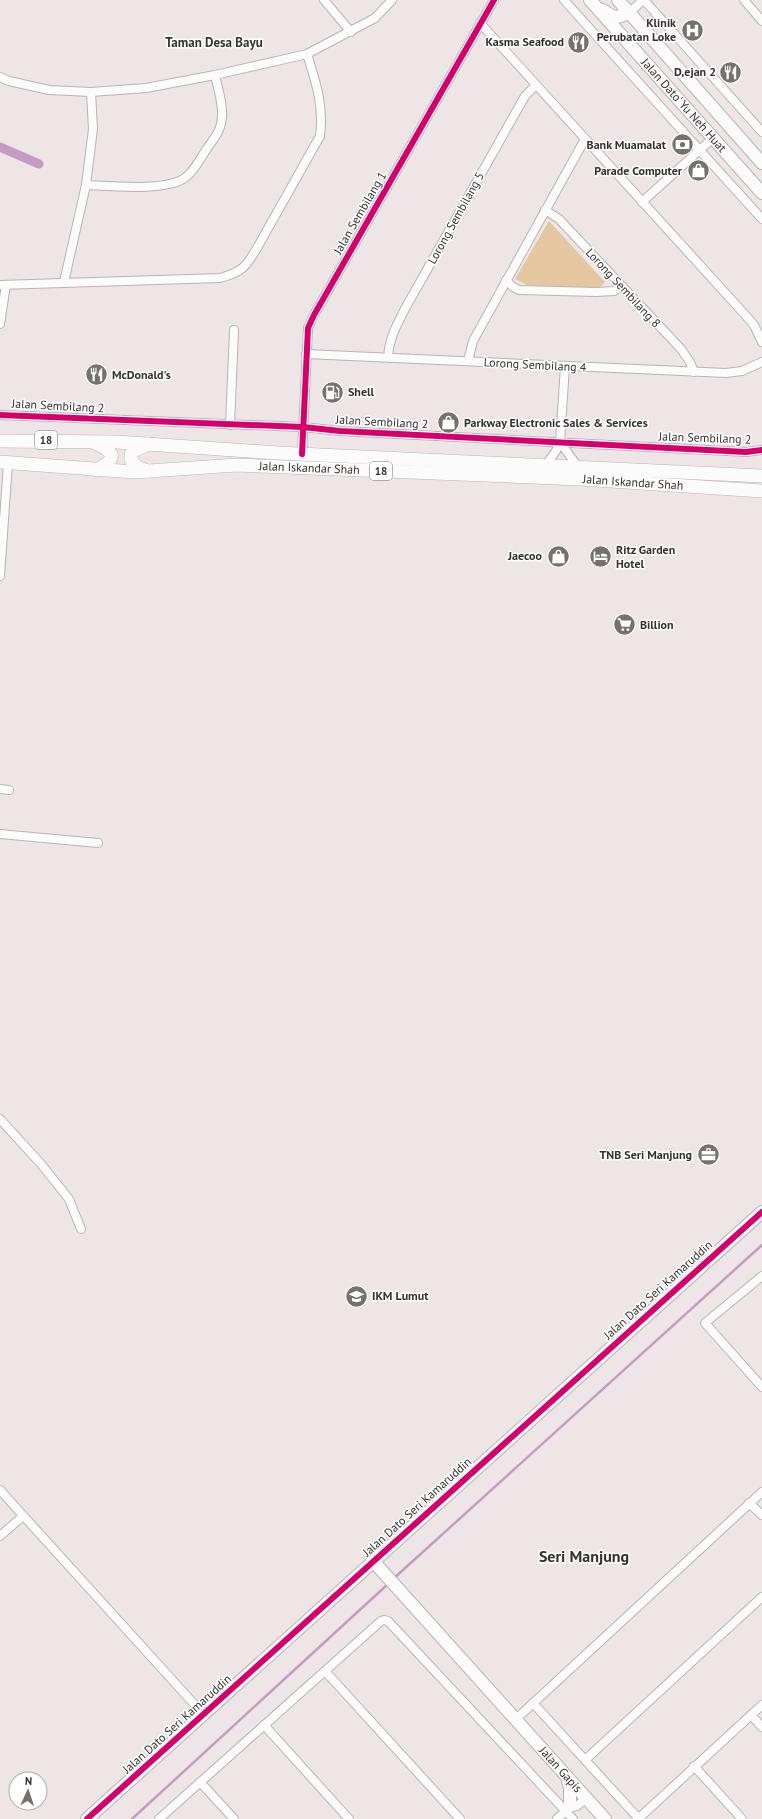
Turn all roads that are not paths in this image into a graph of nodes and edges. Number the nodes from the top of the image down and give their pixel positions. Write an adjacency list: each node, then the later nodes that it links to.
1 (324, 0): 12 (street)
2 (392, 0): 12 (street)
3 (494, 0): 11 (street, Jalan Sembilang 1)
4 (564, 0): 21 (street)
5 (618, 0): 9 (street, Jalan Dato' Yu Neh Huat)
6 (643, 0): 9 (street); 18 (street)
7 (590, 1): 9 (street); 19 (street, Jalan Dato' Yu Neh Huat)
8 (746, 1): 10 (street)
9 (630, 12): 22 (street, Jalan Dato' Yu Neh Huat)
10 (762, 21)
11 (480, 22): 16 (street); 35 (street, Jalan Sembilang 1)
12 (351, 32): 13 (street)
13 (307, 54): 14 (street); 29 (street)
14 (215, 75): 17 (street); 23 (street)
15 (0, 77): 17 (street)
16 (536, 85): 20 (street); 36 (street, Lorong Sembilang 5)
17 (91, 92): 23 (street)
18 (762, 132)
19 (713, 138): 21 (street); 24 (street, Jalan Dato' Yu Neh Huat)
20 (585, 139): 25 (street); 26 (street)
21 (700, 150): 25 (street); 27 (street)
22 (762, 163)
23 (86, 185): 29 (street)
24 (762, 193)
25 (642, 202): 34 (street)
26 (545, 210): 28 (street); 31 (street, Lorong Sembilang 8)
27 (762, 219)
28 (506, 280): 31 (street); 37 (street)
29 (64, 282): 30 (street)
30 (3, 285): 32 (street)
31 (622, 286): 40 (street, Lorong Sembilang 8)
32 (0, 324)
33 (234, 330): 42 (street)
34 (762, 342)
35 (306, 354): 36 (street, Lorong Sembilang 4); 43 (street, Jalan Sembilang 1)
36 (388, 357): 37 (street, Lorong Sembilang 4)
37 (468, 362): 39 (street, Lorong Sembilang 4)
38 (762, 362): 40 (street, Lorong Sembilang 4)
39 (565, 366): 40 (street, Lorong Sembilang 4); 46 (street)
40 (694, 372)
41 (0, 415): 42 (street, Jalan Sembilang 2)
42 (230, 425): 43 (street, Jalan Sembilang 2)
43 (303, 427): 46 (street, Jalan Sembilang 2); 49 (street, Jalan Sembilang 1)
44 (0, 441): 45 (main road, Jalan Iskandar Shah / 18)
45 (92, 441): 47 (main road, Jalan Iskandar Shah / 18); 53 (main road)
46 (560, 442): 48 (street, Jalan Sembilang 2); 51 (street); 52 (street)
47 (149, 444): 49 (main road, Jalan Iskandar Shah / 18); 54 (main road)
48 (762, 450)
49 (302, 454): 51 (main road, Jalan Iskandar Shah / 18)
50 (4, 462): 53 (main road, Jalan Iskandar Shah / 18); 56 (street)
51 (545, 466): 52 (main road, Jalan Iskandar Shah / 18)
52 (578, 467): 55 (main road, Jalan Iskandar Shah / 18)
53 (96, 470): 54 (main road, Jalan Iskandar Shah / 18)
54 (148, 472): 57 (main road, Jalan Iskandar Shah / 18)
55 (762, 476)
56 (3, 485): 58 (street)
57 (762, 491)
58 (0, 576)
59 (0, 789): 60 (street)
60 (9, 790)
61 (0, 834): 62 (street)
62 (98, 843)
63 (0, 1119): 65 (street)
64 (762, 1212): 74 (street, Jalan Dato Seri Kamaruddin)
65 (81, 1229)
66 (762, 1276): 67 (street)
67 (762, 1387)
68 (0, 1490): 72 (street)
69 (762, 1492): 70 (street)
70 (749, 1503): 71 (street); 77 (street)
71 (762, 1515)
72 (23, 1516): 73 (street); 79 (street)
73 (0, 1536)
74 (374, 1562): 79 (street, Jalan Dato Seri Kamaruddin); 81 (street, Jalan Gapis)
75 (762, 1597): 84 (street)
76 (325, 1670): 82 (street); 87 (street); 92 (street)
77 (533, 1703): 81 (street); 84 (street)
78 (762, 1705): 80 (street)
79 (204, 1715): 88 (street, Jalan Dato Seri Kamaruddin)
80 (751, 1715): 83 (street); 85 (street)
81 (516, 1719): 87 (street, Jalan Gapis)
82 (264, 1726): 86 (street); 91 (street)
83 (762, 1727)
84 (585, 1760): 96 (street)
85 (694, 1766): 96 (street); 97 (street)
86 (200, 1782): 89 (street); 90 (street)
87 (575, 1803): 93 (street); 94 (street); 95 (street, Jalan Gapis)
88 (88, 1819)
89 (159, 1819)
90 (234, 1819)
91 (349, 1819)
92 (460, 1819)
93 (557, 1819)
94 (573, 1819)
95 (605, 1819)
96 (638, 1819)
97 (742, 1819)

